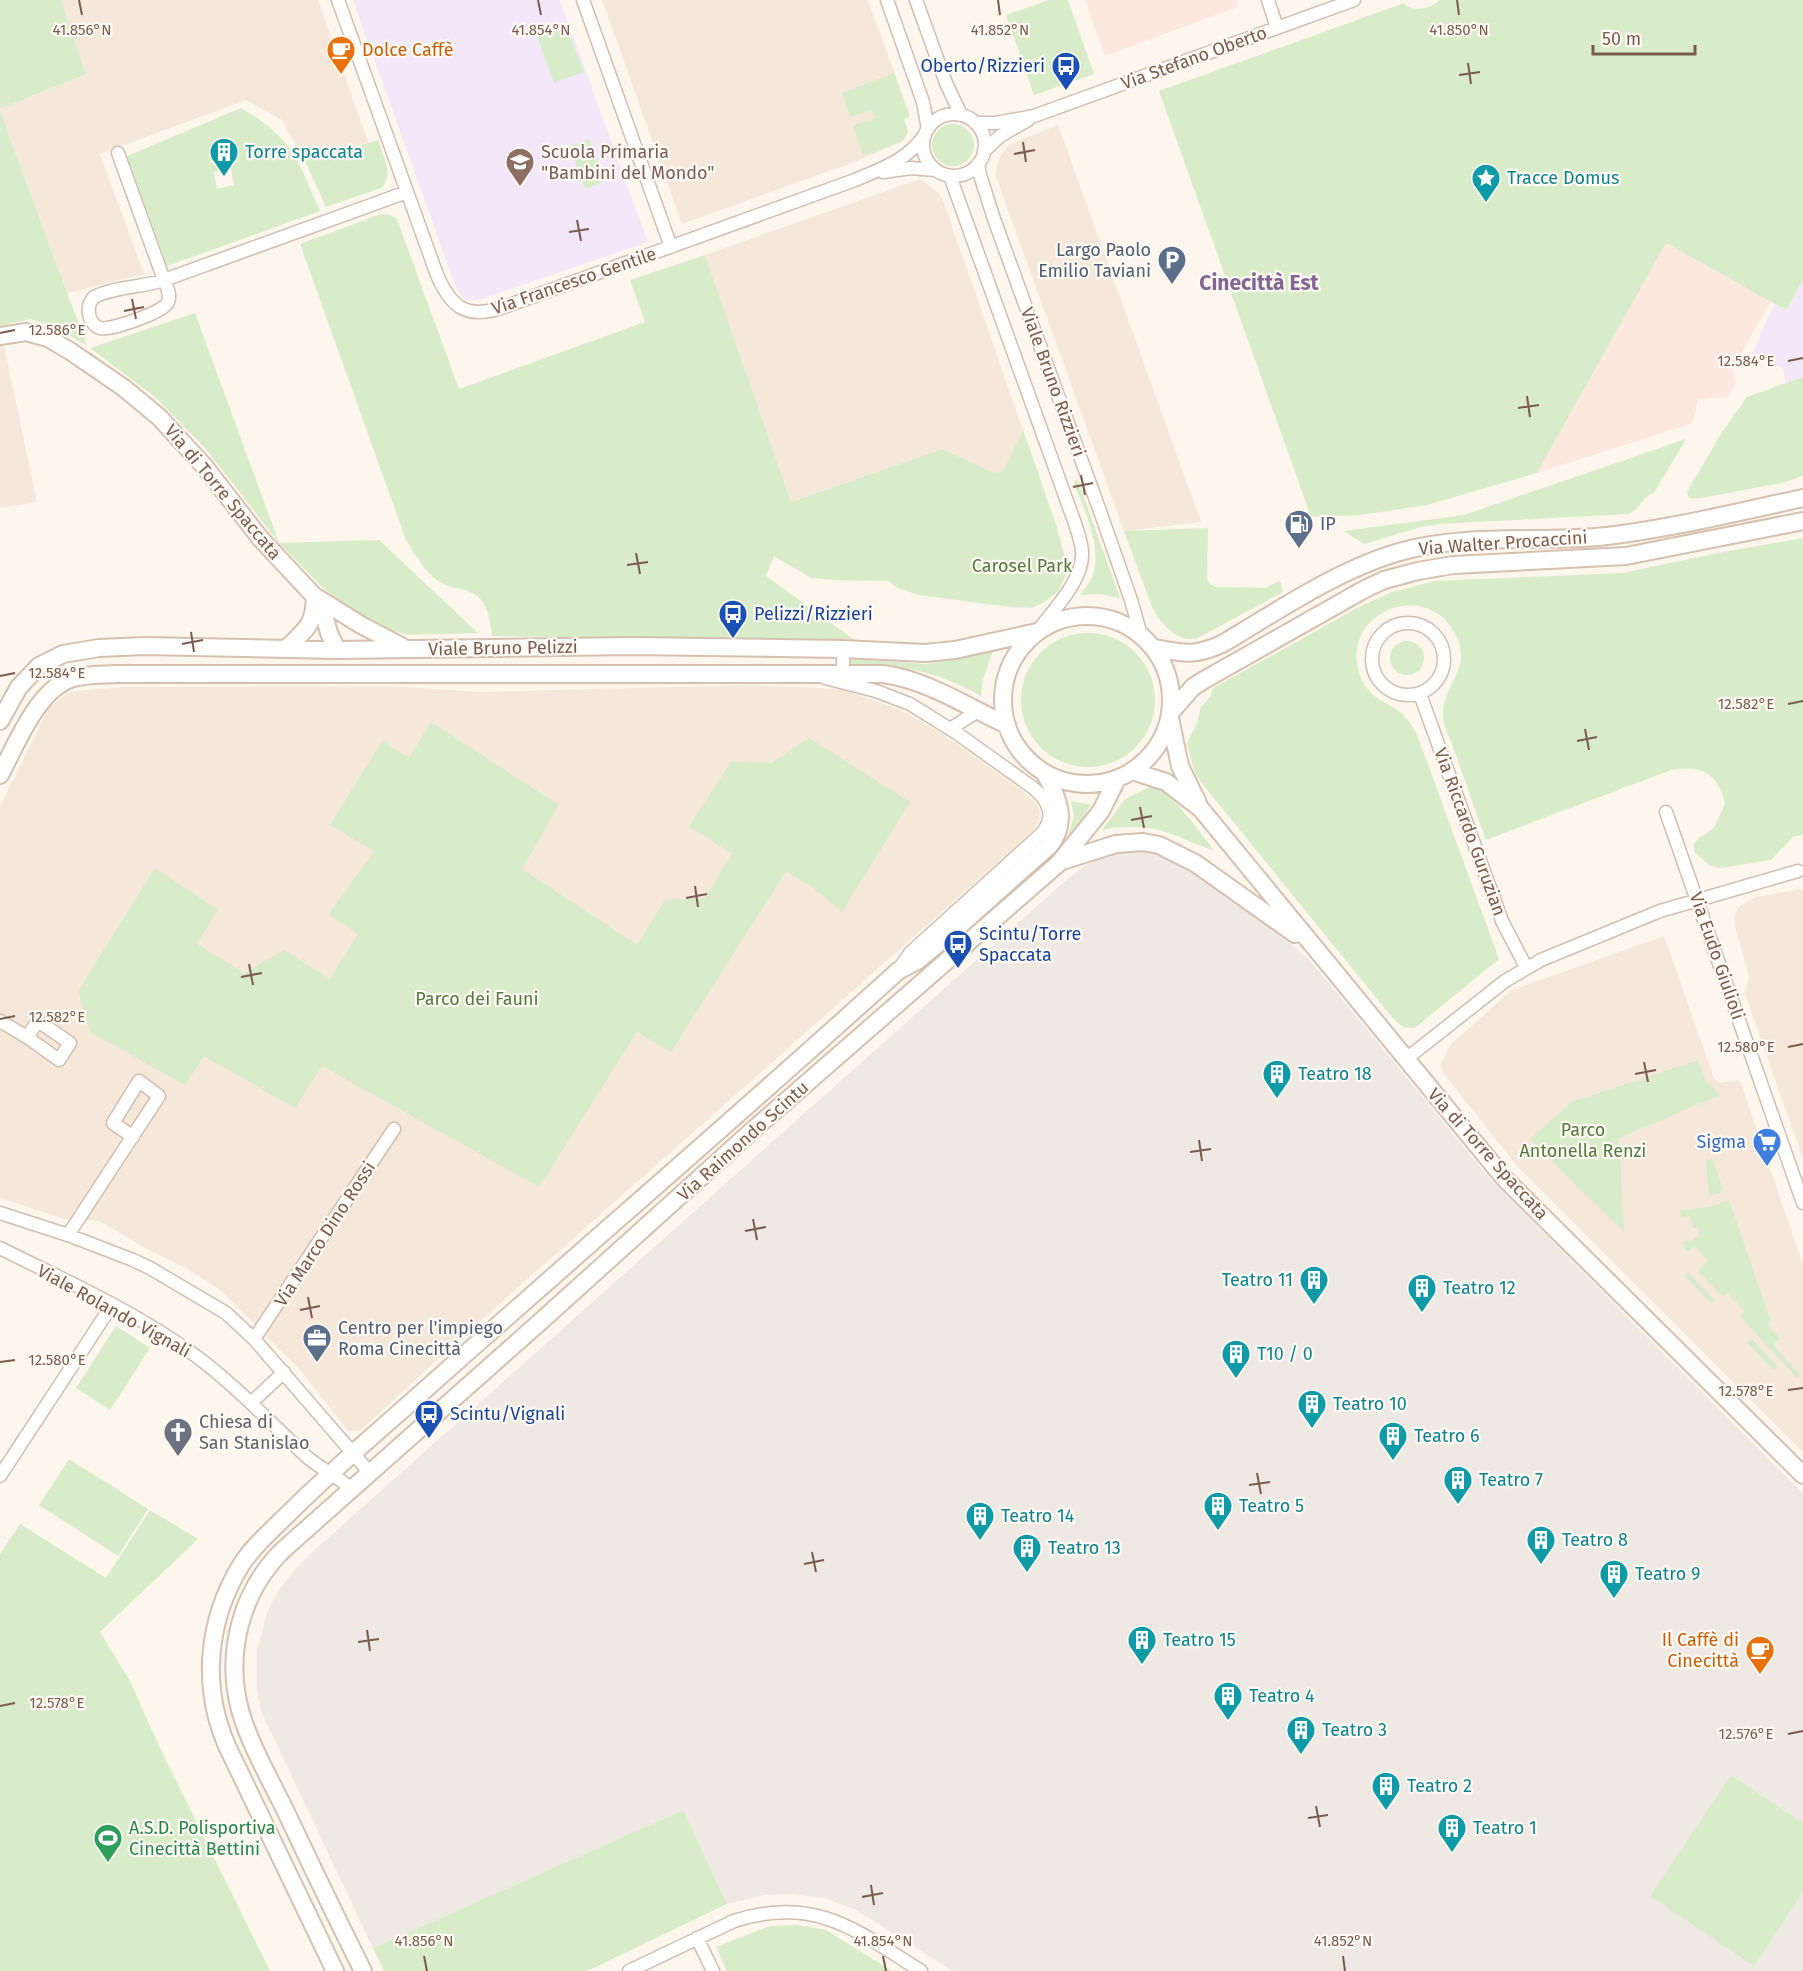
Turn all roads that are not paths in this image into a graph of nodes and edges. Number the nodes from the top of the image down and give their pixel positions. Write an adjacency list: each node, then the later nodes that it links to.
1 (338, 0): 18 (street, Via Francesco Gentile)
2 (583, 0): 19 (street)
3 (887, 0): 11 (street)
4 (916, 0): 8 (street)
5 (1268, 0): 7 (street)
6 (1354, 0): 7 (street, Via Stefano Oberto)
7 (1277, 28): 9 (street, Via Stefano Oberto)
8 (962, 115): 10 (street); 11 (street)
9 (1034, 116): 10 (street, Via Stefano Oberto); 12 (street, Via Stefano Oberto)
10 (975, 123): 12 (street)
11 (926, 132): 15 (street); 16 (street, Via Francesco Gentile)
12 (984, 151): 14 (street)
13 (118, 153): 20 (street)
14 (978, 164): 17 (street); 27 (street, Viale Bruno Rizzieri)
15 (935, 170): 16 (street, Via Francesco Gentile); 17 (street)
16 (864, 176): 19 (street, Via Francesco Gentile)
17 (950, 176): 26 (street, Viale Bruno Rizzieri)
18 (407, 192): 19 (street, Via Francesco Gentile); 20 (street)
19 (671, 248)
20 (164, 280): 20 (street)
21 (0, 336): 24 (street, Via di Torre Spaccata)
22 (1803, 498): 28 (street, Via Walter Procaccini)
23 (1803, 521): 38 (street, Via Walter Procaccini)
24 (315, 597): 25 (street, Via di Torre Spaccata); 29 (street); 32 (street, Via di Torre Spaccata)
25 (332, 607): 30 (street, Via di Torre Spaccata); 32 (street)
26 (1037, 632): 27 (street); 31 (street, Viale Bruno Pelizzi); 40 (street)
27 (1141, 635): 28 (street)
28 (1153, 648): 38 (street)
29 (286, 649): 32 (street, Viale Bruno Pelizzi); 39 (street, Viale Bruno Pelizzi)
30 (406, 649): 31 (street, Viale Bruno Pelizzi); 32 (street, Viale Bruno Pelizzi)
31 (843, 649): 34 (street)
32 (337, 650): 33 (street, Via di Torre Spaccata)
33 (338, 673): 35 (street, Viale Bruno Pelizzi); 44 (street, Viale Bruno Pelizzi)
34 (843, 673): 35 (street, Viale Bruno Pelizzi); 37 (street, Viale Bruno Pelizzi)
35 (806, 674): 41 (street, Via Raimondo Scintu)
36 (1420, 694): 36 (street); 52 (street, Via Riccardo Guruzian)
37 (978, 711): 40 (street, Viale Bruno Pelizzi); 41 (street)
38 (1170, 715): 42 (street); 46 (street, Via di Torre Spaccata)
39 (0, 721)
40 (1007, 725): 43 (street)
41 (950, 729): 53 (street, Via Raimondo Scintu)
42 (1132, 771): 45 (street); 46 (street, Via di Torre Spaccata)
43 (1044, 772): 45 (street); 53 (street, Via Raimondo Scintu)
44 (0, 775)
45 (1117, 779): 48 (street, Via Raimondo Scintu)
46 (1201, 809): 51 (street, Via di Torre Spaccata)
47 (1666, 812): 50 (street, Via Eudo Giulioli)
48 (1059, 863): 51 (street); 69 (street, Via Raimondo Scintu)
49 (1798, 872): 50 (street)
50 (1697, 900): 52 (street); 59 (street, Via Eudo Giulioli)
51 (1316, 949): 56 (street, Via di Torre Spaccata)
52 (1526, 967): 56 (street)
53 (898, 971): 67 (street, Via Raimondo Scintu)
54 (0, 1021): 55 (street)
55 (27, 1037)
56 (1406, 1059): 70 (street, Via di Torre Spaccata)
57 (394, 1129): 64 (street, Via Marco Dino Rossi)
58 (133, 1137): 61 (street)
59 (1803, 1203)
60 (2, 1218): 61 (street)
61 (68, 1235): 64 (street)
62 (0, 1248): 63 (street, Viale Rolando Vignali)
63 (112, 1305): 66 (street, Viale Rolando Vignali); 71 (street)
64 (254, 1339): 65 (street)
65 (284, 1372): 66 (street); 67 (street)
66 (251, 1403): 68 (street, Viale Rolando Vignali)
67 (352, 1453): 68 (street, Via Raimondo Scintu); 69 (street)
68 (331, 1473): 72 (street, Viale Rolando Vignali); 74 (street, Via Raimondo Scintu)
69 (370, 1473): 72 (street, Via Raimondo Scintu)
70 (1803, 1475)
71 (0, 1476)
72 (352, 1489): 75 (street, Via Raimondo Scintu)
73 (697, 1938): 76 (street); 77 (street); 78 (street)
74 (335, 1971)
75 (363, 1971)
76 (629, 1971)
77 (713, 1971)
78 (921, 1971)

